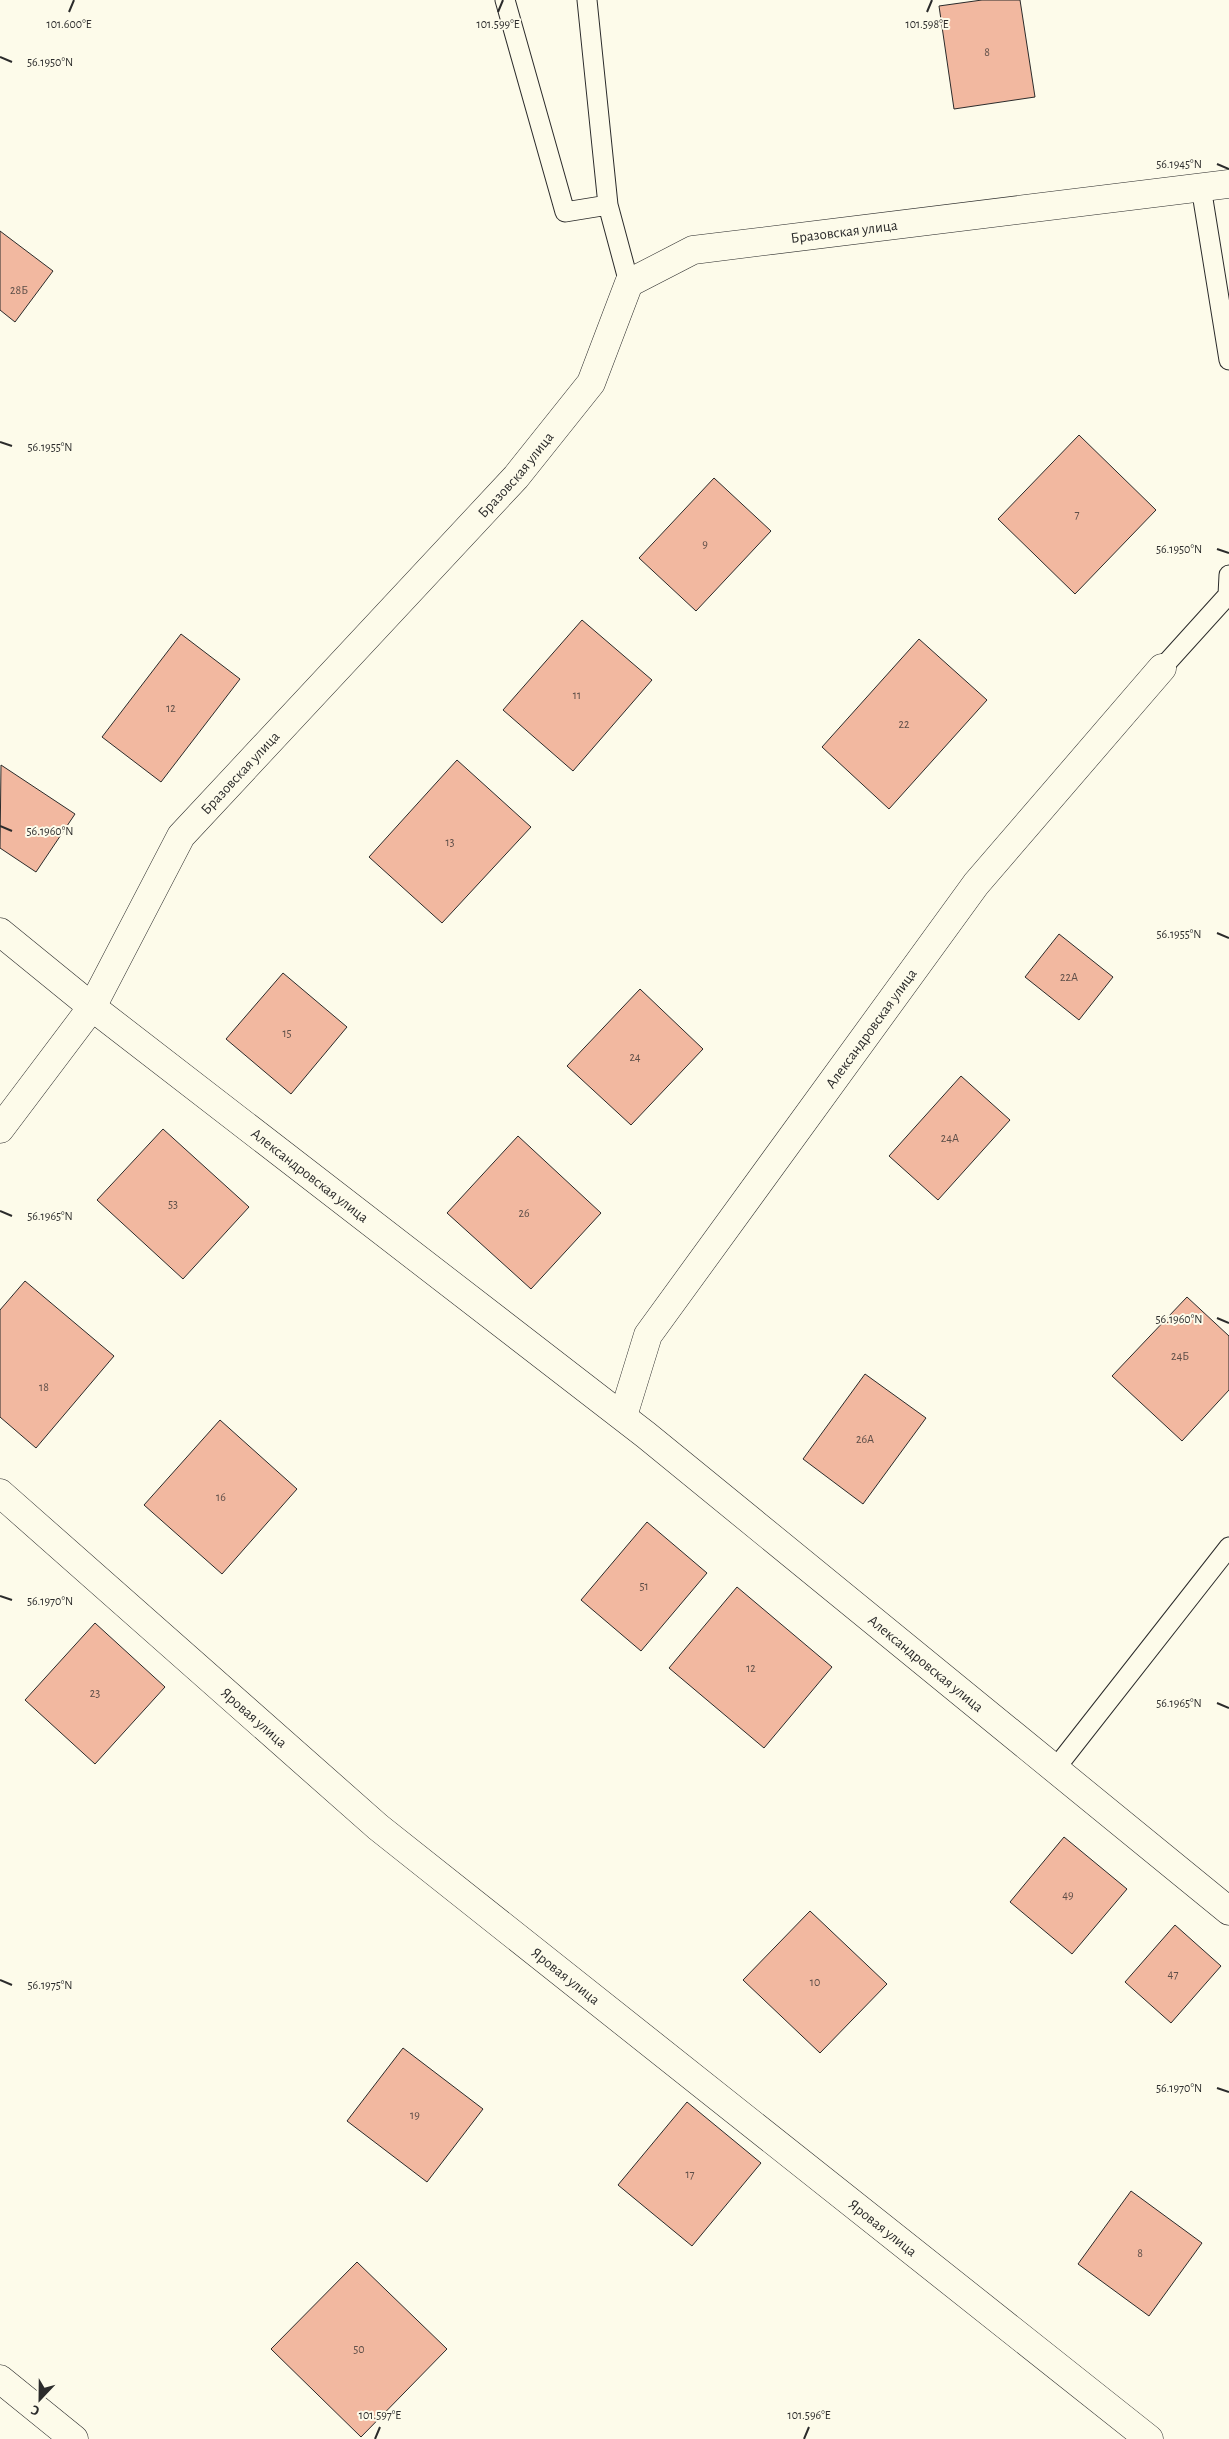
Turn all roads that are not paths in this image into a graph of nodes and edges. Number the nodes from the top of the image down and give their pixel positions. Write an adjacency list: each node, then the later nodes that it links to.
1 (505, 0): 5 (lane)
2 (588, 0): 5 (lane)
3 (1229, 184): 4 (street, Бразовская улица)
4 (1201, 187): 6 (street, Бразовская улица); 7 (lane)
5 (608, 205): 6 (lane)
6 (629, 284): 11 (street, Бразовская улица)
7 (1229, 360)
8 (1229, 574): 9 (lane)
9 (1162, 668): 13 (street, Александровская улица)
10 (0, 932): 11 (street, Александровская улица)
11 (92, 1007): 12 (street, Бразовская улица); 13 (street, Александровская улица)
12 (0, 1129)
13 (623, 1416): 16 (street, Александровская улица)
14 (0, 1493): 20 (street, Яровая улица)
15 (1229, 1547): 16 (lane)
16 (1055, 1769): 17 (street, Александровская улица)
17 (1229, 1911)
18 (0, 2379): 19 (street)
19 (74, 2439)
20 (1149, 2439)

